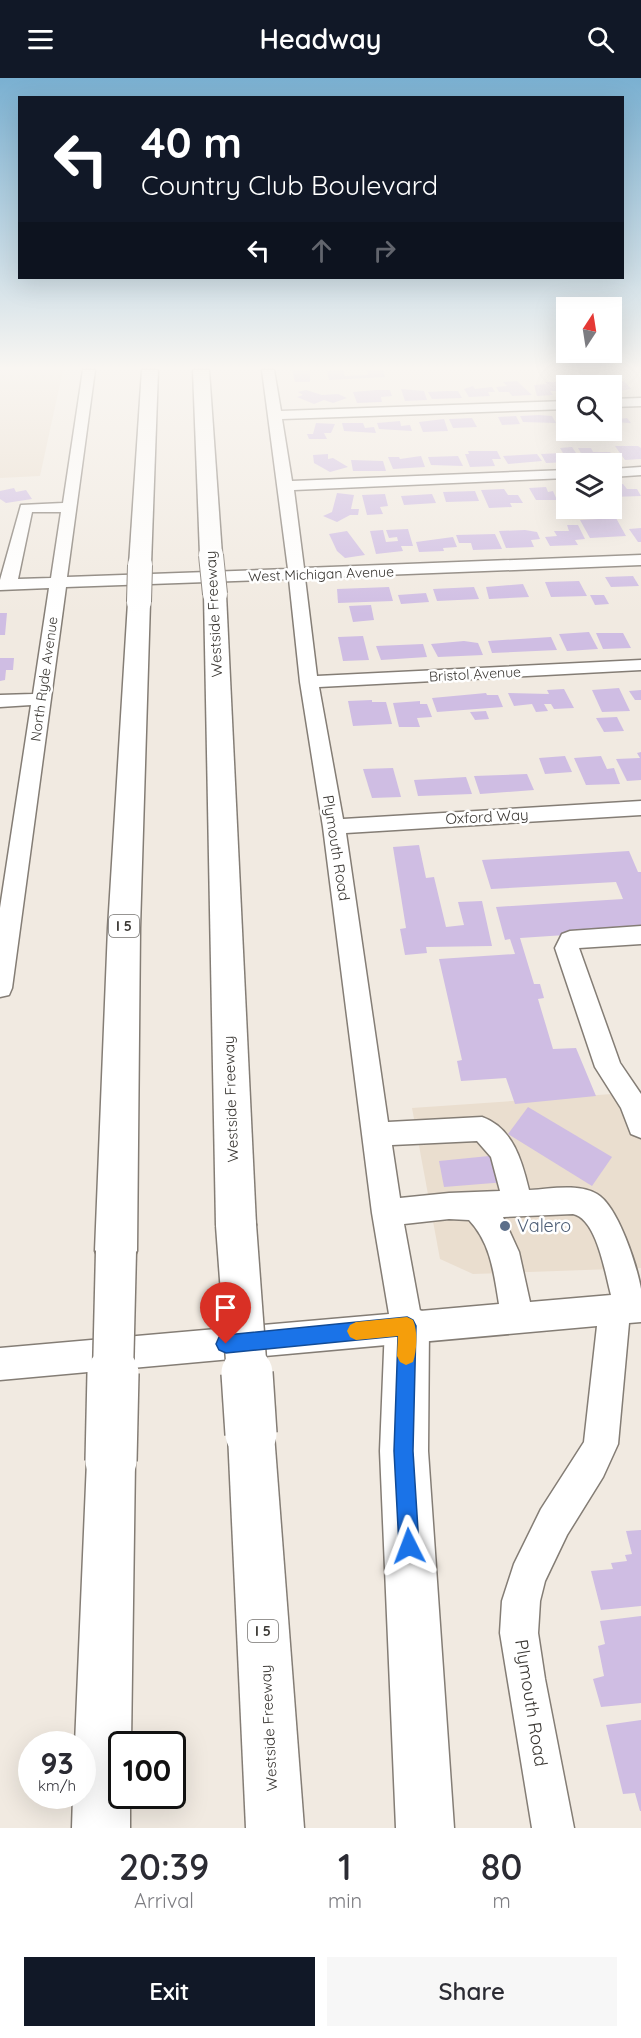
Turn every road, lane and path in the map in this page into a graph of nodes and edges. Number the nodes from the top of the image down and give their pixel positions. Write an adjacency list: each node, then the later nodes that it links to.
1 (77, 452): 9 (street, North Ryde Avenue)
2 (146, 452): 32 (highway, I 5, bridge)
3 (205, 452): 33 (highway, Westside Freeway / I 5, bridge)
4 (281, 452): 8 (street, Plymouth Road)
5 (641, 471): 6 (street)
6 (622, 472)
7 (556, 474): 8 (street)
8 (286, 486): 11 (street, Plymouth Road)
9 (69, 507): 12 (street); 13 (street, North Ryde Avenue)
10 (641, 560): 11 (street, West Michigan Avenue)
11 (295, 575): 13 (street, West Michigan Avenue); 15 (street, Plymouth Road)
12 (4, 585): 13 (street, West Michigan Avenue)
13 (58, 585): 16 (street, North Ryde Avenue)
14 (641, 665): 15 (street, Bristol Avenue)
15 (309, 682): 19 (street, Plymouth Road)
16 (42, 699): 17 (street); 20 (street, North Ryde Avenue)
17 (0, 701)
18 (641, 808): 19 (street, Oxford Way)
19 (334, 827): 24 (street, Plymouth Road)
20 (5, 916): 22 (street, North Ryde Avenue)
21 (641, 935): 23 (street)
22 (0, 988)
23 (638, 1111)
24 (376, 1134): 25 (street); 27 (street, Plymouth Road)
25 (517, 1203): 26 (street); 28 (street)
26 (467, 1206): 27 (street); 29 (street)
27 (387, 1213): 30 (street, Plymouth Road)
28 (629, 1308): 29 (street); 35 (street, Plymouth Road)
29 (517, 1317): 30 (street)
30 (407, 1326): 31 (street); 34 (highway)
31 (0, 1364)
32 (101, 1828)
33 (275, 1828)
34 (425, 1828)
35 (553, 1828)

